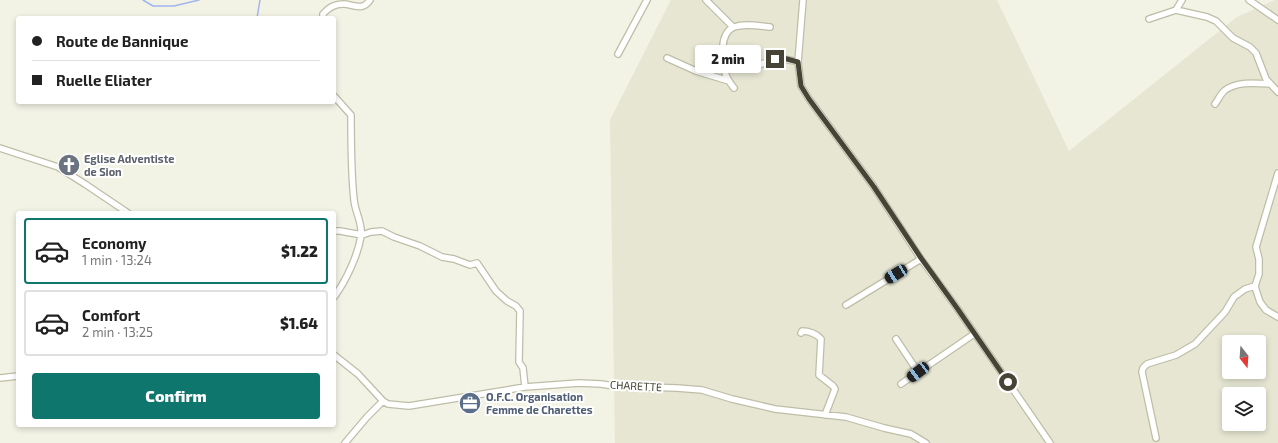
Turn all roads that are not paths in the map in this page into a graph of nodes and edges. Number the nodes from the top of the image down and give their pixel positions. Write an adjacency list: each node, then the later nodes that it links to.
1 (370, 0): 8 (street)
2 (647, 0): 13 (street)
3 (706, 0): 11 (street)
4 (803, 0): 15 (street)
5 (1182, 0): 7 (street)
6 (1249, 0): 10 (street)
7 (1176, 10): 9 (street); 18 (street)
8 (323, 16)
9 (1148, 19)
10 (1278, 20)
11 (733, 27): 12 (street); 17 (street)
12 (770, 27)
13 (618, 54)
14 (667, 58): 17 (street)
15 (798, 62): 16 (street); 28 (street)
16 (759, 66)
17 (729, 80): 19 (street)
18 (1270, 84): 20 (street); 22 (street)
19 (734, 88)
20 (1278, 92)
21 (336, 98): 27 (street)
22 (1215, 104)
23 (0, 148): 25 (street)
24 (1278, 173): 29 (street)
25 (125, 211)
26 (336, 231): 27 (street)
27 (362, 235): 30 (street); 41 (street)
28 (921, 258): 31 (street); 34 (street)
29 (1255, 286): 32 (street); 44 (street)
30 (336, 294)
31 (846, 305)
32 (1278, 317)
33 (801, 333): 43 (street)
34 (974, 334): 37 (street); 47 (street)
35 (896, 339): 37 (street)
36 (336, 357): 42 (street)
37 (918, 372): 40 (street)
38 (16, 376): 39 (street)
39 (0, 378)
40 (901, 384)
41 (525, 387): 42 (street, CHARETTE); 43 (street, CHARETTE)
42 (383, 401): 45 (street)
43 (825, 415): 46 (street, CHARETTE)
44 (1156, 438)
45 (345, 443)
46 (926, 443)
47 (1050, 443)

